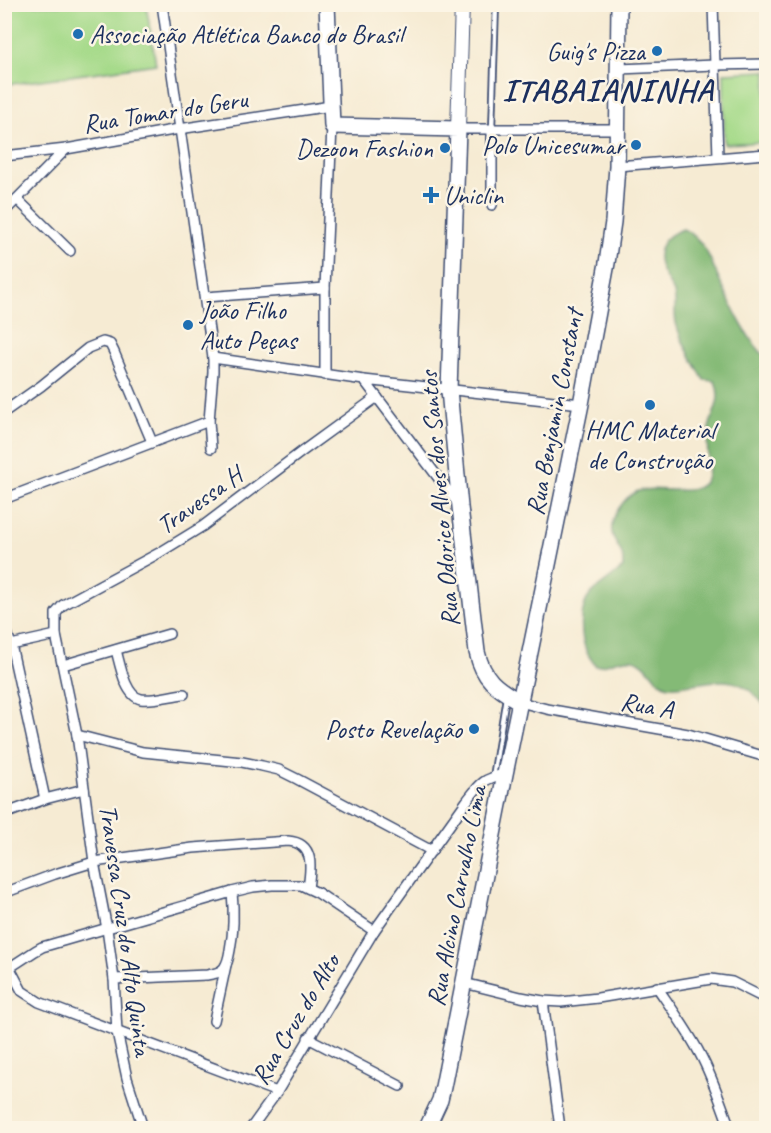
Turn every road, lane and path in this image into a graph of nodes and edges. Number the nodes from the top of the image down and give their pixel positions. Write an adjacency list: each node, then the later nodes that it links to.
1 (162, 4): 12 (street)
2 (327, 4): 10 (main road)
3 (462, 4): 13 (main road)
4 (495, 4): 14 (lane)
5 (619, 4): 9 (main road, Rua Benjamin Constant)
6 (713, 4): 8 (street)
7 (766, 64): 8 (street)
8 (715, 65): 9 (street); 19 (street)
9 (619, 69): 15 (main road, Rua Benjamin Constant)
10 (331, 106): 11 (main road); 12 (street, Rua Tomar do Geru)
11 (332, 126): 13 (main road); 25 (street)
12 (179, 129): 16 (street, Rua Tomar do Geru); 26 (street)
13 (458, 129): 14 (street); 30 (main road, Rua Odorico Alves dos Santos)
14 (492, 129): 15 (street); 22 (street)
15 (618, 129): 20 (main road, Rua Benjamin Constant)
16 (66, 149): 18 (street, Rua Tomar do Geru); 21 (street)
17 (766, 154): 19 (street)
18 (4, 156)
19 (718, 157): 20 (street)
20 (618, 166): 32 (main road, Rua Benjamin Constant)
21 (17, 199): 23 (street); 24 (street)
22 (492, 204)
23 (4, 212)
24 (70, 251)
25 (325, 288): 26 (street); 28 (street)
26 (205, 297): 27 (street)
27 (213, 357): 28 (street); 34 (street)
28 (325, 375): 29 (street)
29 (364, 380): 30 (street); 31 (street)
30 (449, 390): 32 (street); 38 (main road, Rua Odorico Alves dos Santos)
31 (377, 397): 38 (street); 41 (street, Travessa H)
32 (581, 404): 47 (main road, Rua Benjamin Constant)
33 (4, 412): 35 (street)
34 (209, 421): 35 (street); 36 (street)
35 (152, 441): 37 (street)
36 (211, 448)
37 (4, 499)
38 (460, 507): 47 (main road, Rua Odorico Alves dos Santos)
39 (4, 623): 42 (street)
40 (169, 634): 43 (street)
41 (56, 635): 42 (street); 45 (street, Travessa Cruz do Alto Quinta)
42 (11, 645): 44 (street)
43 (116, 650): 45 (street); 46 (street)
44 (9, 665): 52 (street)
45 (63, 665): 48 (street, Travessa Cruz do Alto Quinta)
46 (184, 694)
47 (513, 698): 49 (street, Rua A); 50 (main road, Rua Alcino Carvalho Lima)
48 (77, 735): 51 (street, Travessa Cruz do Alto Quinta); 54 (street)
49 (766, 757)
50 (499, 776): 54 (street, Rua Cruz do Alto); 65 (main road, Rua Alcino Carvalho Lima)
51 (84, 789): 52 (street); 55 (street, Travessa Cruz do Alto Quinta)
52 (45, 799): 53 (street)
53 (4, 814)
54 (432, 852): 60 (street, Rua Cruz do Alto)
55 (94, 862): 56 (street); 58 (street); 59 (street, Travessa Cruz do Alto Quinta)
56 (308, 888): 57 (street); 60 (street)
57 (232, 892): 59 (street); 62 (street)
58 (4, 893)
59 (107, 929): 63 (street); 64 (street, Travessa Cruz do Alto Quinta)
60 (374, 931): 71 (street, Rua Cruz do Alto)
61 (4, 957): 63 (street)
62 (226, 965): 64 (street); 69 (street)
63 (9, 968): 70 (street)
64 (114, 979): 70 (street, Travessa Cruz do Alto Quinta)
65 (464, 983): 68 (street); 74 (main road, Rua Alcino Carvalho Lima)
66 (657, 987): 67 (street); 68 (street); 80 (street)
67 (766, 999)
68 (543, 1001): 79 (street)
69 (214, 1021)
70 (117, 1032): 73 (street); 75 (street, Travessa Cruz do Alto Quinta)
71 (308, 1038): 72 (street); 73 (street, Rua Cruz do Alto)
72 (400, 1086)
73 (277, 1092): 76 (street, Rua Cruz do Alto)
74 (440, 1100): 77 (main road, Rua Alcino Carvalho Lima); 78 (main road, Rua Alcino Carvalho Lima)
75 (143, 1128)
76 (251, 1128)
77 (427, 1128)
78 (436, 1128)
79 (560, 1128)
80 (730, 1128)

